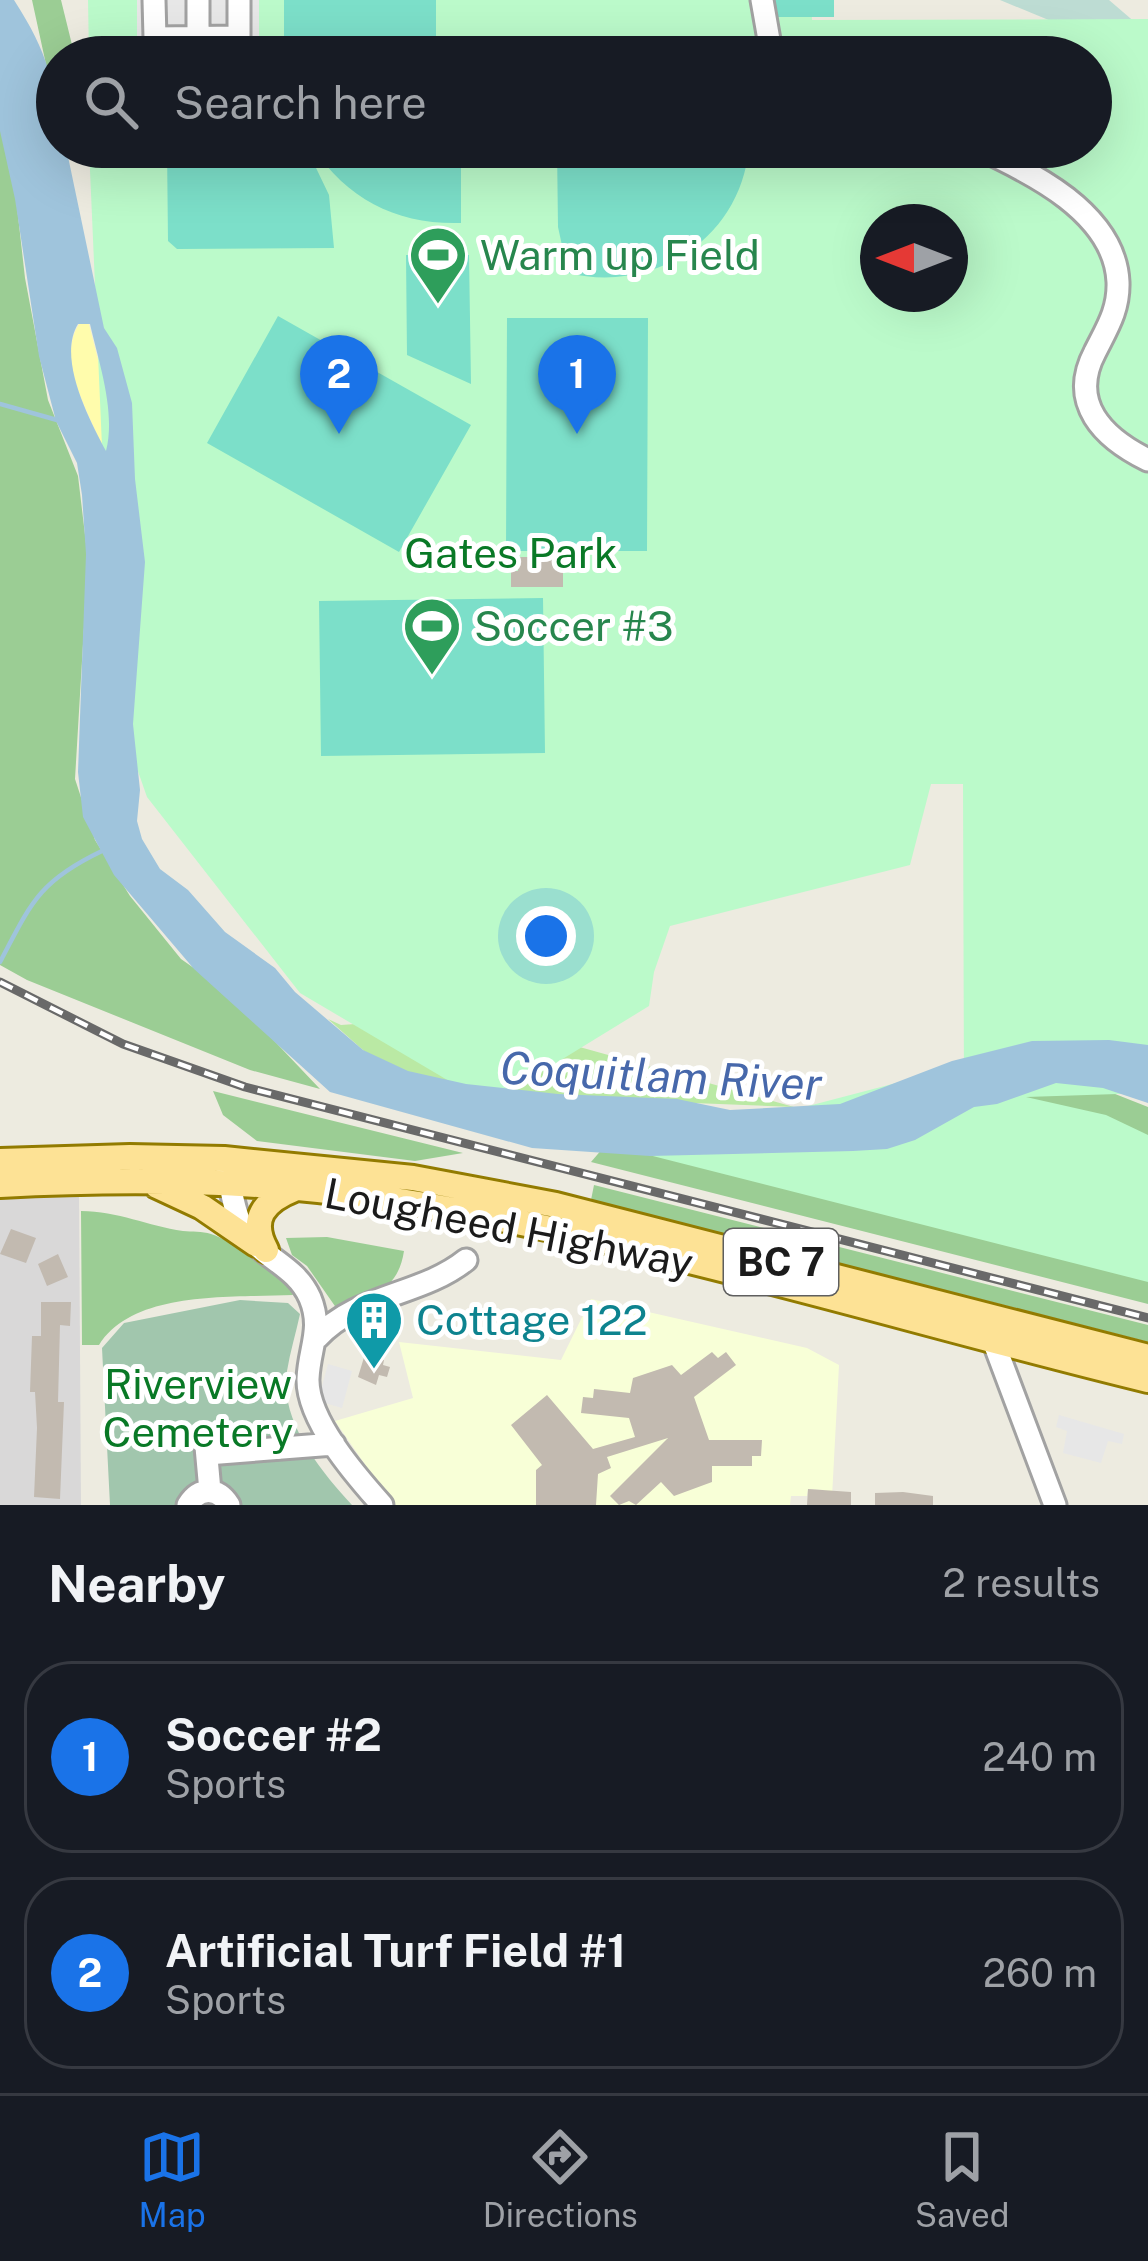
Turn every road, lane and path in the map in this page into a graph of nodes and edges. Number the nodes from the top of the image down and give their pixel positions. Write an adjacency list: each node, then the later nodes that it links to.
1 (154, 0): 5 (street)
2 (198, 0): 6 (street)
3 (239, 0): 7 (street)
4 (762, 0): 8 (street)
5 (155, 36)
6 (198, 36)
7 (239, 36)
8 (766, 36)
9 (1018, 168): 10 (street)
10 (1148, 460)
11 (224, 1160): 12 (main road, Lougheed Highway / BC 7); 15 (street); 21 (main road, Lougheed Highway / BC 7)
12 (0, 1161)
13 (143, 1181): 14 (main road, Lougheed Highway / BC 7); 15 (main road, Lougheed Highway / BC 7); 17 (main road)
14 (0, 1185)
15 (230, 1185): 16 (main road, Lougheed Highway / BC 7); 17 (street)
16 (296, 1188): 17 (main road); 20 (main road, Lougheed Highway / BC 7)
17 (261, 1247): 19 (street)
18 (466, 1260): 19 (street)
19 (317, 1338): 23 (street)
20 (994, 1342): 22 (main road, Lougheed Highway / BC 7); 28 (street)
21 (1148, 1357)
22 (1148, 1380)
23 (334, 1444): 24 (street); 27 (street)
24 (209, 1491): 25 (street); 26 (street)
25 (188, 1505)
26 (229, 1505)
27 (382, 1505)
28 (1055, 1505)

